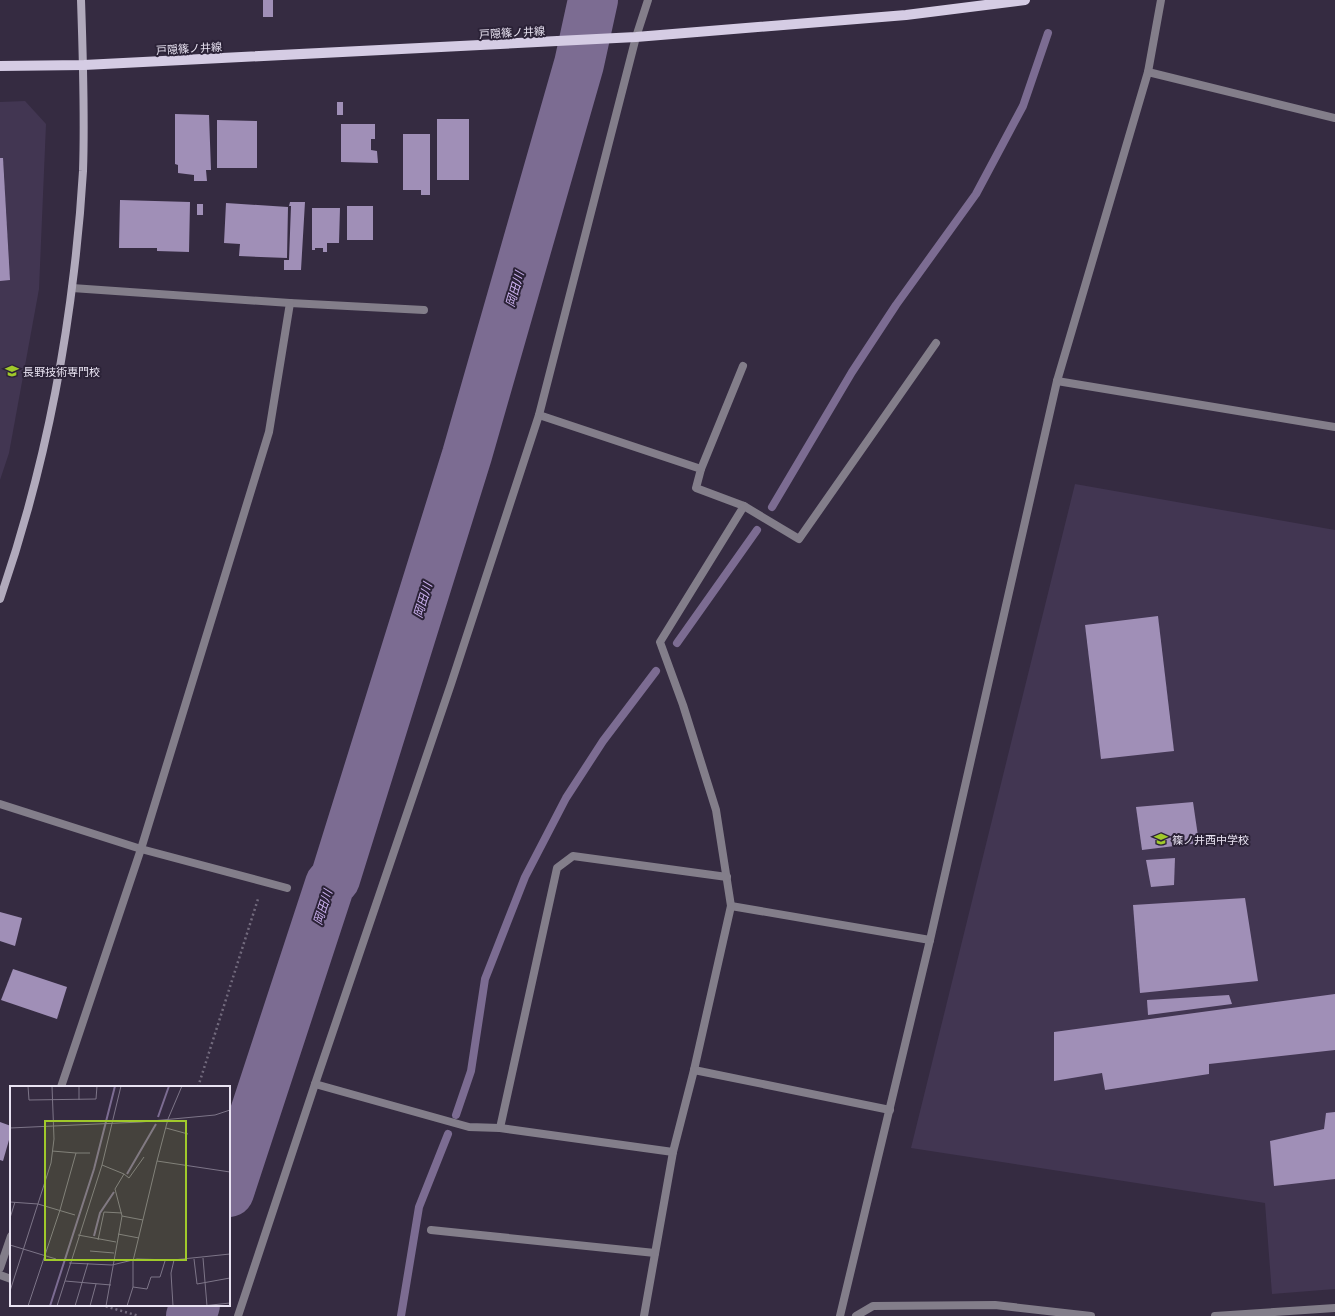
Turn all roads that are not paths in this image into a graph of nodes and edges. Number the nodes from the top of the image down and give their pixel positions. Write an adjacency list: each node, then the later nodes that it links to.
1 (81, 0): 6 (street)
2 (648, 0): 5 (street)
3 (1025, 0): 5 (main road, 戸隠篠ノ井線)
4 (1162, 0): 8 (street)
5 (636, 37): 6 (main road, 戸隠篠ノ井線); 16 (street)
6 (84, 65): 7 (main road, 戸隠篠ノ井線); 10 (street)
7 (0, 66)
8 (1148, 72): 9 (street); 15 (street)
9 (1335, 118)
10 (72, 288): 11 (street); 20 (street)
11 (290, 303): 12 (street); 22 (street)
12 (424, 310)
13 (936, 343): 19 (street)
14 (743, 366): 18 (street)
15 (1057, 381): 17 (street); 26 (street)
16 (539, 415): 18 (street); 28 (street)
17 (1335, 427)
18 (701, 469): 19 (street)
19 (744, 506): 23 (street)
20 (0, 599)
21 (0, 804): 22 (street)
22 (142, 849): 24 (street); 29 (street)
23 (727, 877): 25 (street); 31 (street)
24 (287, 888)
25 (731, 906): 26 (street); 27 (street)
26 (930, 940): 30 (street)
27 (694, 1070): 30 (street); 32 (street)
28 (315, 1084): 31 (street); 40 (street)
29 (61, 1086)
30 (890, 1110): 42 (street)
31 (500, 1128): 32 (street)
32 (673, 1152): 35 (street)
33 (431, 1230): 35 (street)
34 (10, 1239): 36 (street)
35 (655, 1253): 41 (street)
36 (0, 1268)
37 (0, 1276): 38 (street)
38 (10, 1279)
39 (1335, 1308): 45 (street)
40 (238, 1316)
41 (644, 1316)
42 (840, 1316)
43 (856, 1316): 44 (street)
44 (1091, 1316)
45 (1216, 1316)

